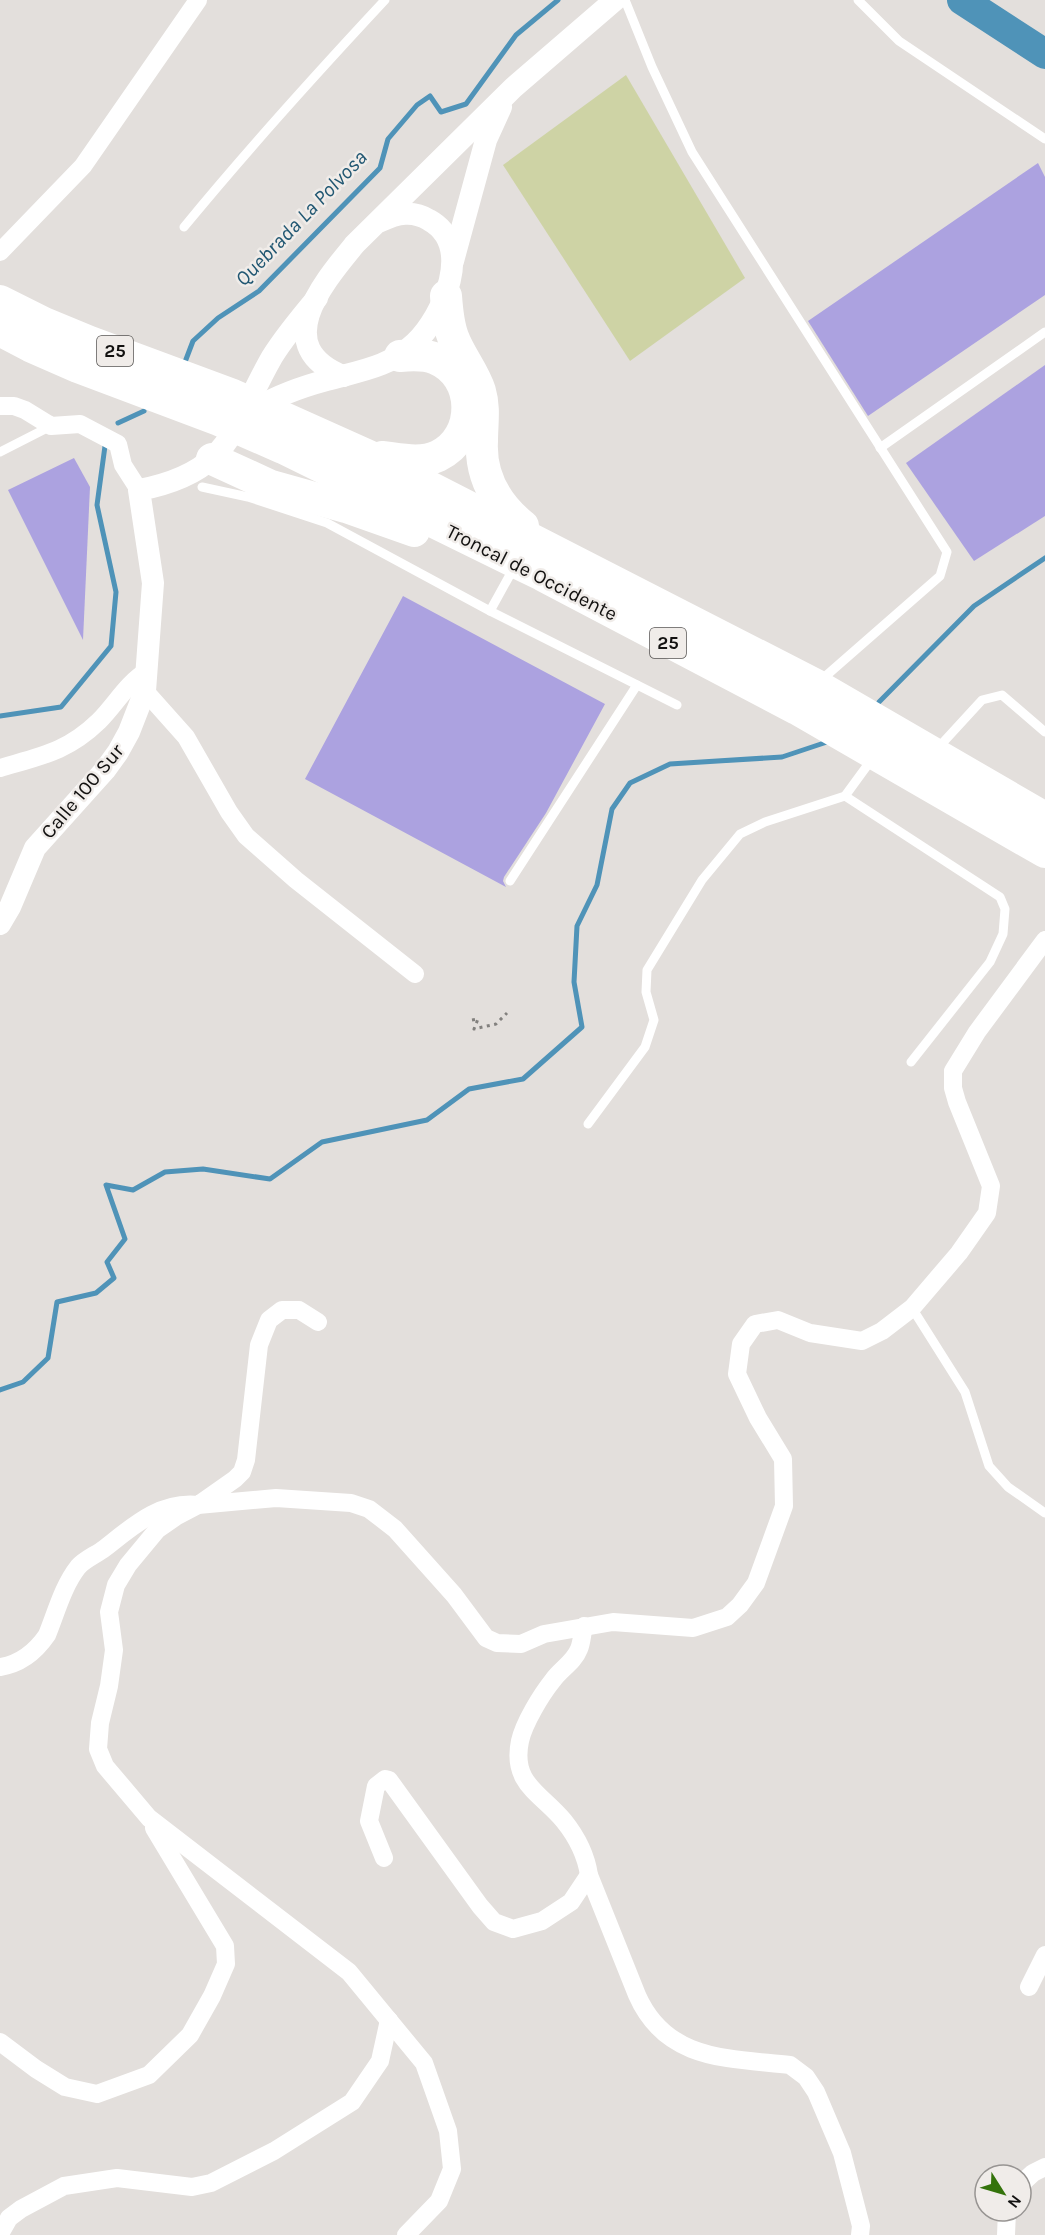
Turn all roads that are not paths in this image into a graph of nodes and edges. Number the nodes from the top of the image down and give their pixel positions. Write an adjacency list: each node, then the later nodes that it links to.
1 (198, 0): 9 (street)
2 (385, 0): 8 (lane)
3 (858, 0): 6 (lane)
4 (613, 1): 5 (street); 22 (lane)
5 (513, 87): 7 (street); 10 (street)
6 (1045, 139)
7 (380, 221): 10 (street); 12 (street)
8 (184, 227)
9 (0, 252)
10 (452, 262): 11 (street)
11 (446, 296): 16 (street); 27 (highway)
12 (317, 298): 17 (street); 19 (street)
13 (0, 301): 19 (highway, Troncal de Occidente / 25)
14 (0, 330): 19 (highway, Troncal de Occidente / 25)
15 (1045, 332): 22 (lane)
16 (400, 356): 17 (street); 24 (highway)
17 (343, 376): 19 (street)
18 (0, 406): 20 (street)
19 (232, 411): 21 (highway, Troncal de Occidente / 25); 25 (street)
20 (51, 426): 23 (lane); 26 (street, Calle 100 Sur)
21 (290, 435): 24 (highway, Troncal de Occidente / 25); 30 (highway, Troncal de Occidente / 25)
22 (880, 448): 33 (lane)
23 (0, 452)
24 (369, 456): 27 (highway, Troncal de Occidente / 25)
25 (207, 473): 26 (street); 28 (highway); 29 (lane)
26 (139, 490): 31 (street, Calle 100 Sur)
27 (560, 552): 33 (highway, Troncal de Occidente / 25)
28 (511, 573): 29 (lane); 30 (highway)
29 (490, 611): 32 (lane)
30 (644, 630): 37 (highway, Troncal de Occidente / 25)
31 (146, 681): 38 (street); 43 (street, Calle 100 Sur); 45 (street)
32 (637, 685): 34 (lane); 42 (lane)
33 (816, 685): 36 (highway, Troncal de Occidente / 25)
34 (677, 705)
35 (1045, 732): 36 (lane)
36 (933, 753): 40 (highway, Troncal de Occidente / 25)
37 (875, 755): 39 (lane); 41 (highway, Troncal de Occidente / 25)
38 (0, 768)
39 (845, 796): 46 (lane); 47 (lane)
40 (1045, 818)
41 (1045, 852)
42 (510, 881)
43 (0, 924)
44 (1045, 940): 48 (street)
45 (415, 974)
46 (911, 1062)
47 (588, 1124)
48 (912, 1308): 51 (lane); 52 (street)
49 (318, 1322): 50 (street)
50 (198, 1505): 52 (street); 53 (street); 54 (street)
51 (1045, 1513)
52 (584, 1626): 56 (street)
53 (0, 1667)
54 (149, 1818): 59 (street); 60 (street)
55 (384, 1858): 56 (street)
56 (589, 1875): 63 (street)
57 (1045, 1955): 58 (street)
58 (1029, 1986)
59 (389, 2020): 61 (street); 62 (street)
60 (0, 2042)
61 (0, 2234)
62 (406, 2235)
63 (860, 2235)

